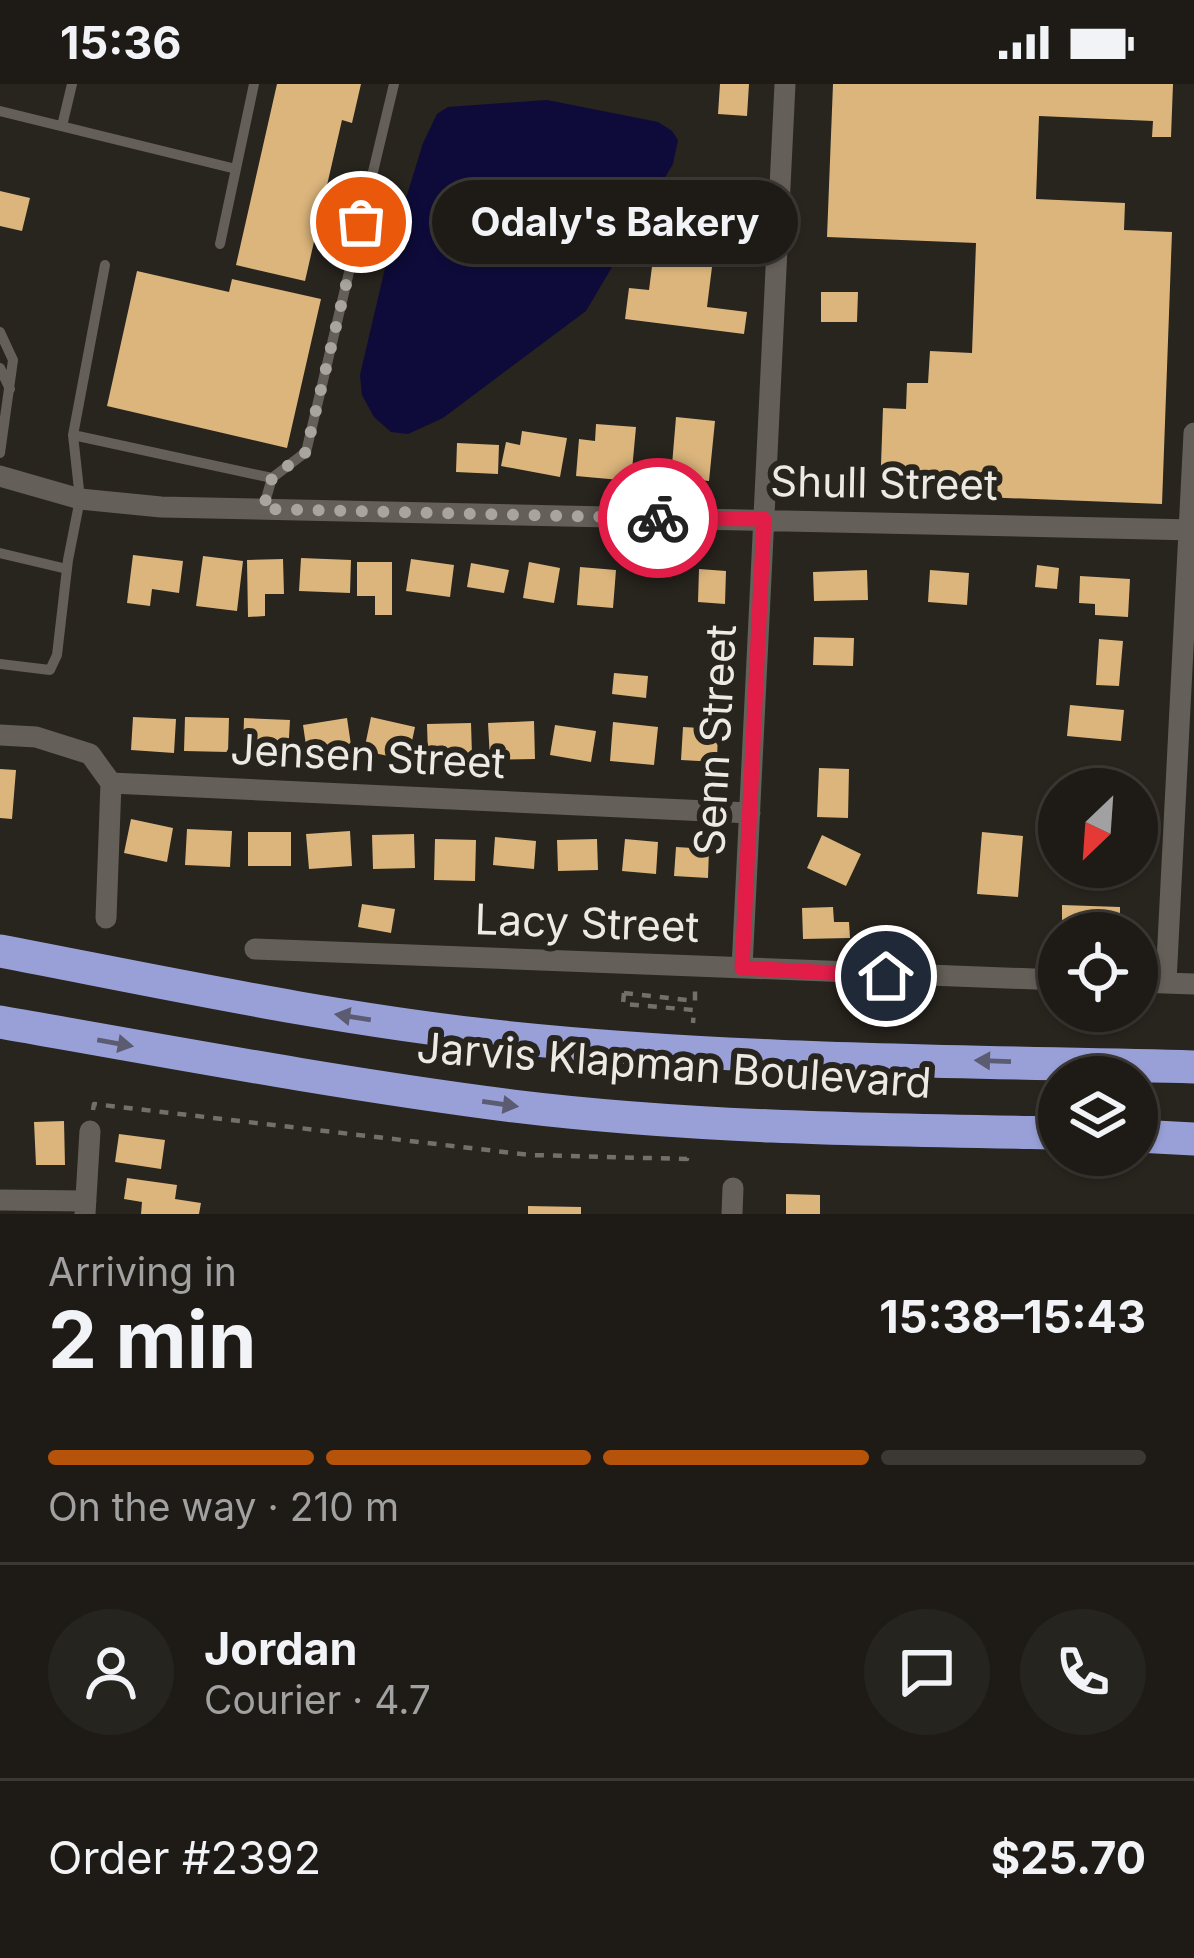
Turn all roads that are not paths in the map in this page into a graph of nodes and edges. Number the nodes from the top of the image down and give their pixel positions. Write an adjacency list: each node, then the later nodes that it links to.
1 (72, 84): 6 (lane)
2 (254, 84): 7 (lane)
3 (394, 84): 18 (lane)
4 (785, 84): 21 (street, Senn Street)
5 (0, 111): 6 (lane)
6 (62, 126): 7 (lane)
7 (236, 169): 8 (lane)
8 (220, 244)
9 (105, 266): 15 (lane)
10 (0, 332): 13 (lane)
11 (0, 368): 13 (lane)
12 (0, 380): 13 (lane)
13 (11, 392): 16 (lane)
14 (1194, 434): 22 (street)
15 (73, 435): 18 (lane); 19 (lane)
16 (0, 453)
17 (0, 476): 19 (street, Shull Street)
18 (272, 478): 20 (lane)
19 (80, 499): 20 (street, Shull Street); 24 (lane)
20 (263, 509): 21 (street, Shull Street)
21 (764, 519): 22 (street, Shull Street); 28 (street, Senn Street)
22 (1191, 530): 35 (street)
23 (0, 553): 24 (lane)
24 (67, 569): 25 (lane)
25 (0, 664)
26 (0, 735): 27 (street)
27 (111, 783): 28 (street, Jensen Street); 29 (street)
28 (751, 813): 32 (street, Senn Street)
29 (106, 918)
30 (256, 949): 32 (street, Lacy Street)
31 (0, 954): 38 (highway, Jarvis Klapman Boulevard, one-way to 31)
32 (742, 968): 33 (street, Lacy Street)
33 (1038, 979)
34 (1158, 982): 35 (street)
35 (1166, 982): 36 (street)
36 (1194, 983)
37 (0, 1022): 40 (highway, Jarvis Klapman Boulevard, one-way to 40)
38 (1194, 1067)
39 (90, 1131): 45 (street)
40 (1038, 1132)
41 (1158, 1137): 42 (highway)
42 (1194, 1139)
43 (733, 1188): 46 (street)
44 (0, 1200): 45 (street)
45 (86, 1208)
46 (732, 1214)

